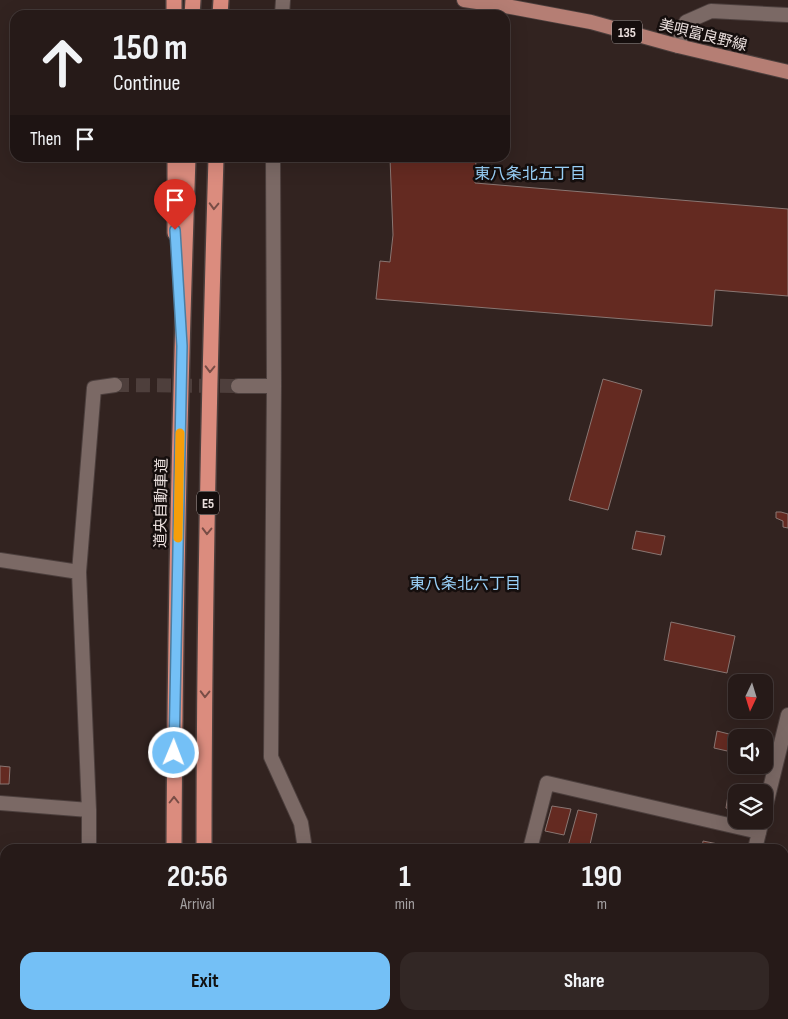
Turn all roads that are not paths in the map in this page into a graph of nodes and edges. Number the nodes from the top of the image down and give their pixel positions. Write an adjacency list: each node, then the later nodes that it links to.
1 (464, 0): 3 (main road, 美唄富良野線 / 135)
2 (788, 15): 3 (street)
3 (678, 46): 4 (main road, 美唄富良野線 / 135)
4 (788, 72)
5 (175, 162): 9 (highway)
6 (188, 162): 9 (highway, 道央自動車道 / E5)
7 (216, 162): 23 (highway, E5, one-way to 23)
8 (273, 162): 12 (street)
9 (182, 346): 22 (highway, 道央自動車道 / E5, one-way to 9)
10 (115, 386): 14 (street)
11 (238, 386): 12 (street)
12 (274, 386): 24 (street)
13 (0, 560): 14 (street)
14 (79, 572): 18 (street)
15 (788, 716): 16 (street)
16 (771, 784)
17 (0, 803): 18 (street)
18 (89, 810): 21 (street)
19 (728, 820): 25 (street)
20 (759, 829): 26 (street)
21 (89, 844)
22 (174, 844)
23 (204, 844)
24 (304, 844)
25 (531, 844)
26 (756, 844)

